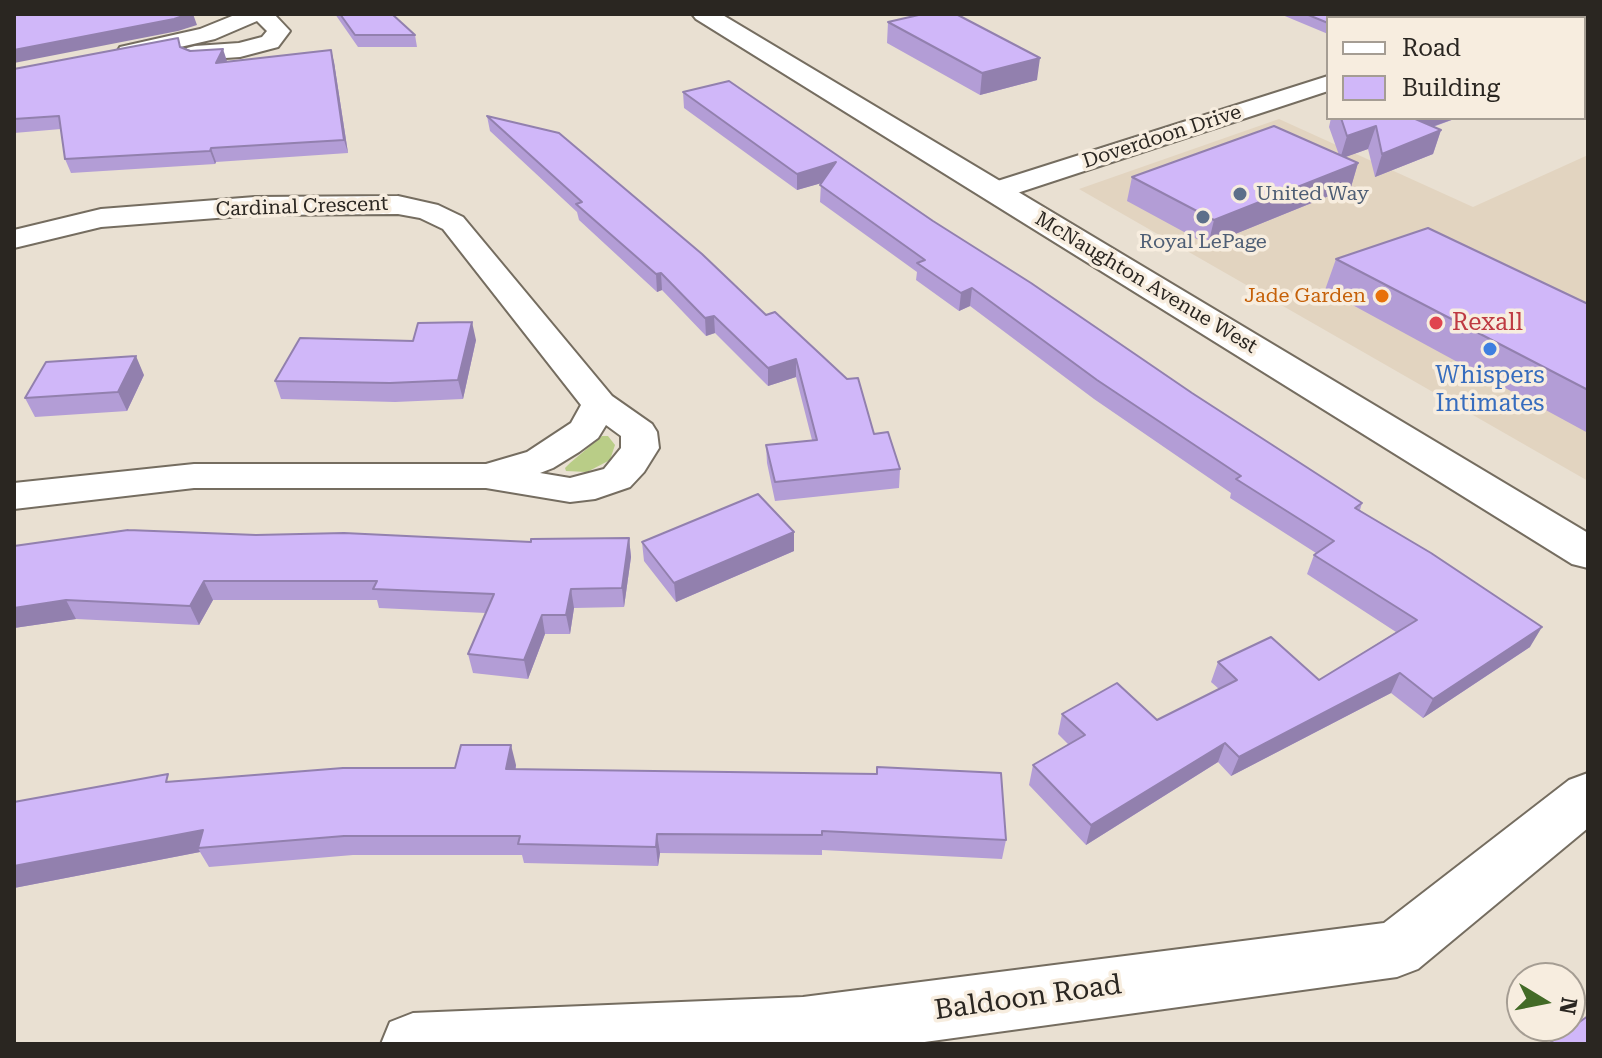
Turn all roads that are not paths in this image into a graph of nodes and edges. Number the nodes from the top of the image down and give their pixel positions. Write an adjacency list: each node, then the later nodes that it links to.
1 (259, 14): 3 (street)
2 (704, 14): 5 (main road, McNaughton Avenue West)
3 (99, 57)
4 (1326, 84): 5 (street, Doverdoon Drive)
5 (995, 191): 10 (main road, McNaughton Avenue West)
6 (14, 239): 7 (street, Cardinal Crescent)
7 (599, 404): 8 (street, Cardinal Crescent); 8 (street, Cardinal Crescent)
8 (486, 476): 9 (street, Cardinal Crescent)
9 (14, 496)
10 (1588, 553)
11 (1588, 796): 12 (main road, Baldoon Road)
12 (804, 1036): 13 (main road, Baldoon Road)
13 (413, 1044)

